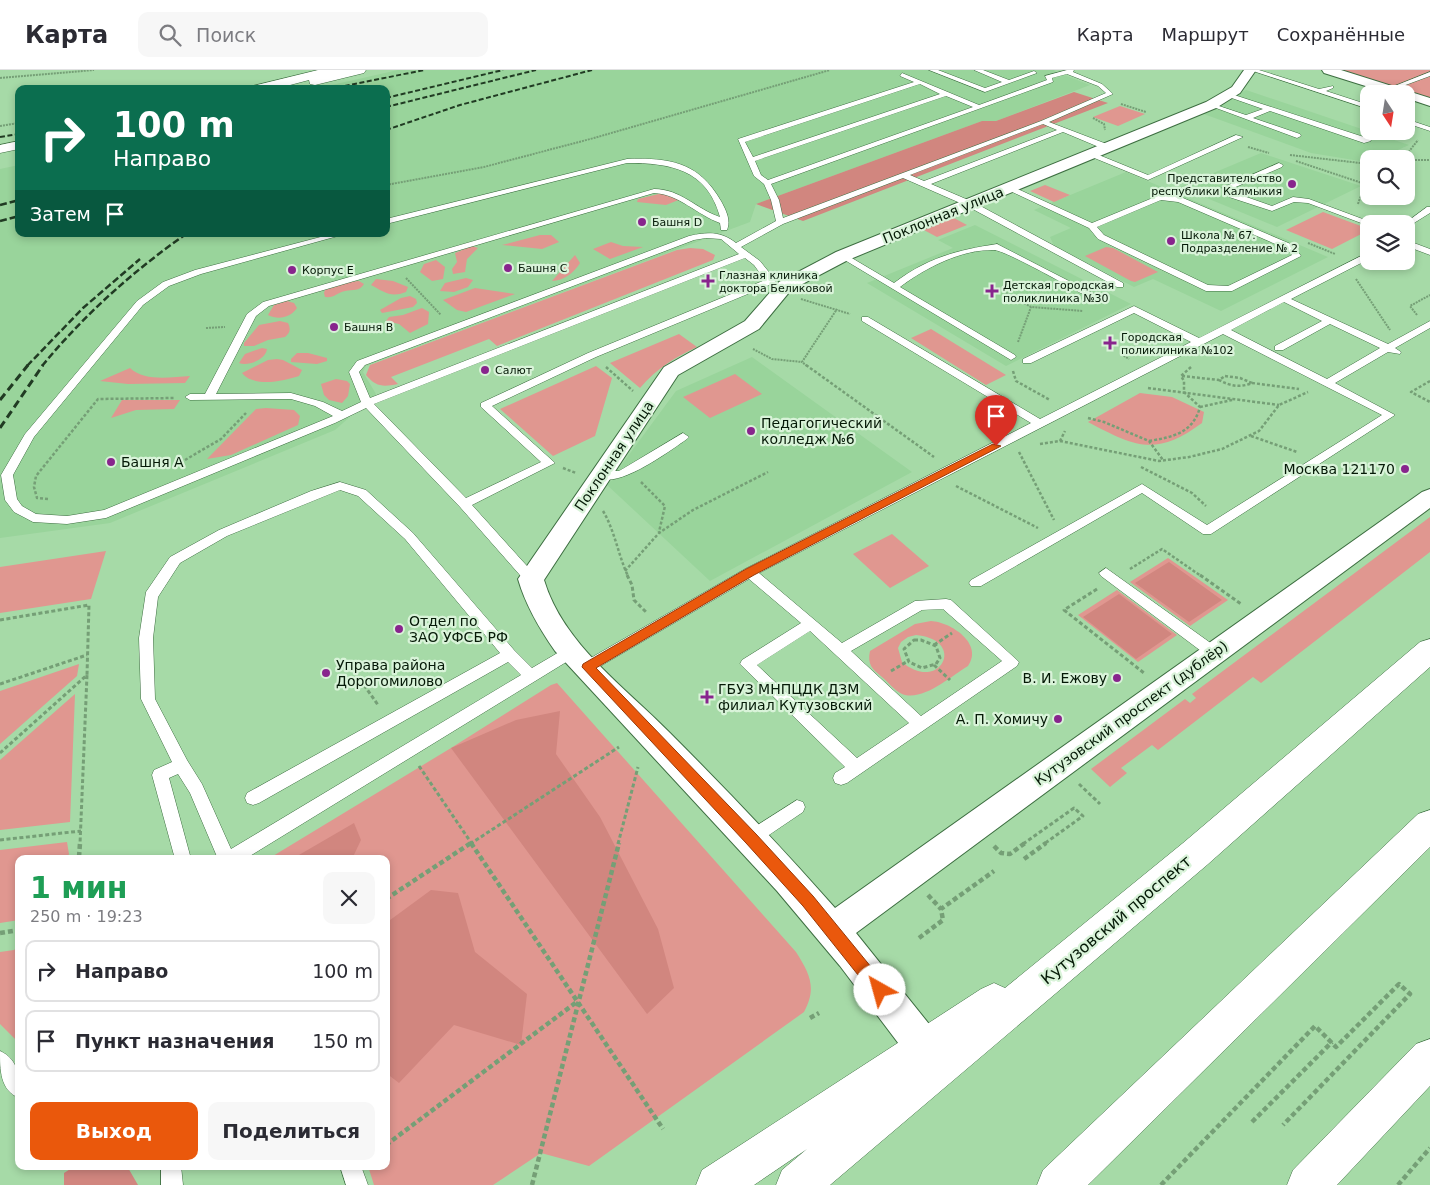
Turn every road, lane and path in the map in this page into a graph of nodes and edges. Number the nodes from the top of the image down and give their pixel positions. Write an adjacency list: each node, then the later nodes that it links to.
1 (94, 70): 15 (path)
2 (333, 70): 18 (main road)
3 (360, 70): 19 (main road)
4 (830, 70): 64 (path)
5 (932, 70): 17 (lane)
6 (977, 70): 17 (lane)
7 (1026, 70): 11 (lane)
8 (1252, 70): 23 (lane); 25 (street, Поклонная улица)
9 (1328, 70): 20 (street)
10 (1070, 71): 14 (lane); 26 (lane)
11 (1034, 73): 14 (lane); 17 (lane)
12 (1430, 74): 21 (lane)
13 (902, 75): 16 (lane)
14 (1047, 77): 31 (lane)
15 (0, 78)
16 (920, 82): 24 (lane); 56 (lane)
17 (1009, 82)
18 (274, 85)
19 (302, 85)
20 (1372, 85)
21 (1401, 85)
22 (1331, 87): 23 (lane)
23 (1319, 91): 29 (lane)
24 (946, 94): 31 (lane); 56 (lane)
25 (1228, 95): 30 (street, Поклонная улица); 32 (lane)
26 (1102, 97): 34 (path); 35 (lane)
27 (1415, 97): 28 (street)
28 (1430, 102)
29 (1360, 104)
30 (1211, 105): 33 (lane); 34 (street, Поклонная улица)
31 (979, 107): 63 (lane)
32 (1270, 109): 33 (lane); 44 (lane)
33 (1246, 118): 41 (lane)
34 (1173, 121): 47 (street, Поклонная улица)
35 (1043, 122): 40 (lane); 61 (lane)
36 (15, 124): 38 (path)
37 (1415, 124): 39 (lane)
38 (0, 126)
39 (1430, 129)
40 (1063, 130): 47 (lane); 65 (lane)
41 (1297, 136)
42 (1239, 137): 45 (lane)
43 (1424, 137): 49 (path)
44 (1367, 141)
45 (1227, 142): 50 (path); 52 (lane)
46 (15, 146): 48 (main road)
47 (1109, 148): 52 (street, Поклонная улица)
48 (0, 149)
49 (1411, 150)
50 (1274, 154)
51 (15, 155): 54 (main road)
52 (1091, 155): 66 (street, Поклонная улица)
53 (1289, 155): 59 (path)
54 (0, 158)
55 (1415, 159): 58 (path)
56 (751, 160): 63 (lane)
57 (1292, 160): 62 (path)
58 (1430, 160)
59 (1360, 163)
60 (1279, 165): 71 (lane)
61 (905, 176): 65 (lane); 75 (lane)
62 (1360, 181)
63 (767, 183): 75 (lane)
64 (390, 184)
65 (924, 184): 68 (lane)
66 (1011, 188): 68 (street, Поклонная улица); 76 (lane)
67 (1360, 192): 69 (path)
68 (970, 204): 82 (street, Поклонная улица); 86 (lane)
69 (1360, 207)
70 (1430, 209): 72 (lane)
71 (1360, 219)
72 (1415, 220)
73 (390, 221): 74 (lane)
74 (725, 222): 78 (lane); 85 (lane)
75 (780, 222): 80 (lane)
76 (1092, 226): 76 (lane)
77 (330, 237): 123 (lane)
78 (723, 238): 80 (lane); 120 (lane)
79 (1415, 246): 81 (lane)
80 (740, 250): 120 (lane); 142 (lane)
81 (1430, 252)
82 (842, 256): 87 (lane); 88 (street, Поклонная улица)
83 (1360, 260): 84 (lane)
84 (1348, 266): 92 (lane); 103 (path)
85 (395, 267): 96 (path); 116 (lane)
86 (1120, 285)
87 (894, 287): 91 (lane); 105 (lane)
88 (779, 292): 93 (path); 101 (street, Поклонная улица)
89 (1006, 293): 94 (path)
90 (1430, 295): 95 (path)
91 (1093, 296)
92 (1284, 299): 98 (lane); 100 (lane)
93 (837, 310): 97 (path); 107 (path)
94 (1086, 311)
95 (1418, 316)
96 (444, 319)
97 (865, 319): 125 (lane)
98 (1330, 321): 103 (lane); 104 (lane)
99 (1430, 324): 103 (lane)
100 (1224, 330): 102 (lane); 112 (lane)
101 (731, 337): 107 (path); 139 (street, Поклонная улица)
102 (1195, 344): 106 (lane); 108 (path); 125 (lane)
103 (1394, 347): 112 (lane)
104 (1279, 348)
105 (1011, 357)
106 (1027, 361)
107 (802, 362): 135 (path)
108 (1181, 376): 109 (path); 114 (path)
109 (1219, 380): 111 (path); 111 (path)
110 (1430, 380): 119 (path)
111 (1252, 383): 113 (path)
112 (1327, 383): 121 (path); 132 (lane)
113 (1312, 390)
114 (1184, 392): 118 (path); 122 (path)
115 (268, 396): 116 (lane); 123 (lane); 133 (path)
116 (210, 397): 117 (lane)
117 (190, 398): 141 (path)
118 (1235, 399): 121 (path); 122 (path)
119 (1430, 402)
120 (367, 403): 123 (lane); 142 (lane)
121 (1278, 405): 126 (path)
122 (1200, 407): 129 (path)
123 (342, 416)
124 (1101, 419): 129 (path)
125 (1040, 424): 128 (lane)
126 (1250, 436): 130 (path); 132 (path)
127 (683, 437): 136 (lane)
128 (1012, 438): 135 (lane); 145 (path)
129 (1149, 440): 131 (path)
130 (1060, 441)
131 (1163, 460)
132 (1319, 460): 143 (lane)
133 (182, 462)
134 (1140, 467): 143 (path)
135 (951, 469): 138 (lane)
136 (629, 470): 139 (lane); 144 (path)
137 (768, 472): 144 (path)
138 (937, 476): 145 (path); 147 (lane)
139 (596, 483): 146 (path); 149 (street, Поклонная улица)
140 (1430, 497): 157 (street, Кутузовский проспект (дублёр))
141 (57, 500)
142 (464, 504): 149 (lane)
143 (1221, 522): 145 (lane)
144 (659, 533): 146 (path)
145 (1062, 539): 150 (lane)
146 (625, 571): 151 (path)
147 (750, 572): 153 (lane); 160 (lane)
148 (1106, 574): 157 (lane)
149 (531, 579): 160 (street)
150 (976, 583)
151 (650, 616)
152 (0, 620): 159 (path)
153 (810, 624): 155 (lane); 172 (lane)
154 (921, 640): 154 (path)
155 (841, 650): 166 (lane); 166 (lane)
156 (1430, 650): 189 (main road, Кутузовский проспект)
157 (1214, 653): 190 (street, Кутузовский проспект (дублёр))
158 (509, 654): 162 (lane); 165 (lane); 170 (lane)
159 (87, 655): 161 (path); 163 (path)
160 (579, 660): 162 (lane); 178 (street)
161 (87, 675): 169 (path); 177 (path)
162 (531, 676): 168 (lane)
163 (0, 684)
164 (364, 685): 165 (path)
165 (389, 721): 174 (lane)
166 (920, 724): 172 (lane)
167 (619, 747): 181 (path)
168 (410, 751): 181 (path); 185 (lane)
169 (0, 753)
170 (180, 764): 183 (lane); 184 (lane)
171 (638, 767): 194 (path)
172 (856, 767): 173 (lane)
173 (841, 778)
174 (253, 798)
175 (797, 807): 178 (lane)
176 (1430, 825): 214 (main road)
177 (81, 831): 179 (path); 182 (path)
178 (751, 838): 190 (street)
179 (0, 840)
180 (988, 840): 186 (path)
181 (471, 844): 188 (path); 194 (path)
182 (80, 855)
183 (182, 855)
184 (227, 855)
185 (236, 855)
186 (1024, 859)
187 (994, 871): 193 (path)
188 (390, 896)
189 (1106, 928): 198 (main road); 213 (main road, Кутузовский проспект)
190 (832, 930): 198 (street)
191 (15, 931): 192 (path)
192 (0, 933)
193 (919, 938)
194 (578, 1001): 204 (path); 205 (path); 211 (path)
195 (819, 1012): 196 (path)
196 (810, 1018)
197 (1332, 1042): 202 (path); 203 (path); 215 (path)
198 (924, 1048): 212 (main road)
199 (1430, 1058): 216 (main road)
200 (0, 1061): 201 (lane)
201 (15, 1082)
202 (1252, 1122)
203 (1283, 1125)
204 (663, 1129)
205 (390, 1142)
206 (1430, 1148): 217 (path)
207 (171, 1170): 209 (lane)
208 (351, 1170): 210 (lane)
209 (172, 1185)
210 (357, 1185)
211 (532, 1185)
212 (716, 1185)
213 (797, 1185)
214 (1058, 1185)
215 (1160, 1185)
216 (1308, 1185)
217 (1398, 1185)

